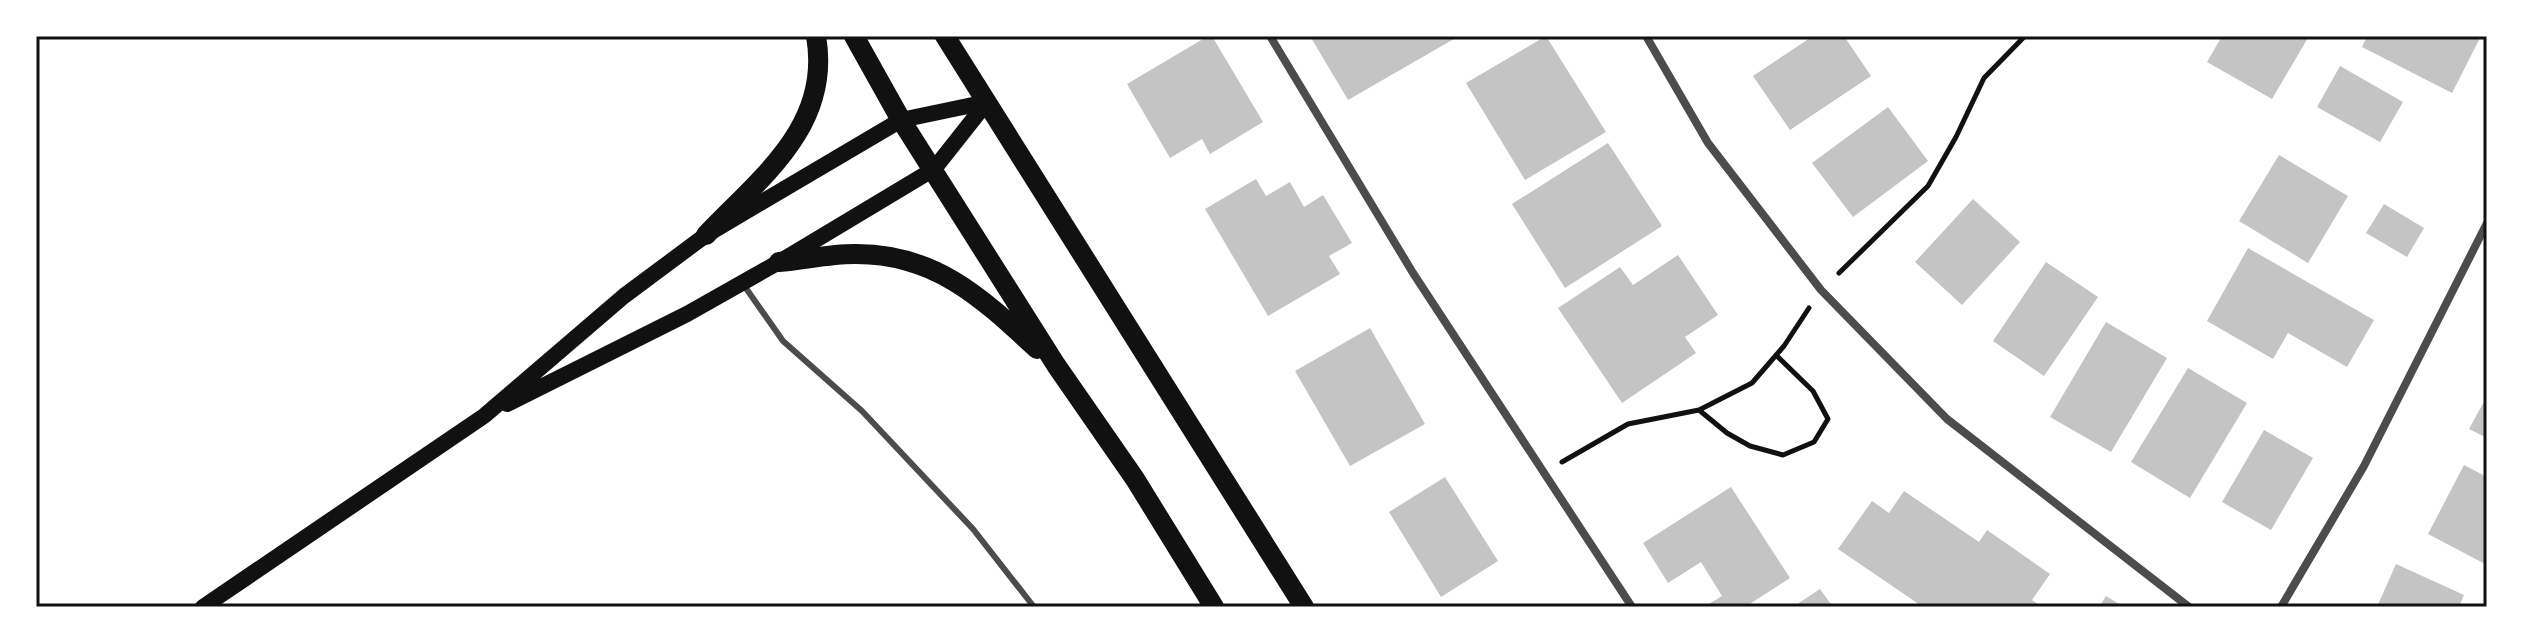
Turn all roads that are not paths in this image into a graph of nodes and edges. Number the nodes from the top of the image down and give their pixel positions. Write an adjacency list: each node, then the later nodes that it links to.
1 (816, 36): 10 (main road)
2 (854, 36): 7 (main road)
3 (945, 36): 6 (main road)
4 (1270, 36): 19 (street)
5 (1646, 36): 20 (street)
6 (987, 102): 7 (main road); 8 (main road); 18 (main road)
7 (901, 120): 8 (main road); 10 (main road)
8 (934, 169): 11 (main road); 13 (main road)
9 (2487, 223): 21 (street)
10 (706, 235): 14 (main road)
11 (779, 262): 12 (main road); 13 (main road)
12 (742, 283): 14 (main road); 16 (lane)
13 (1056, 365): 17 (main road)
14 (484, 416): 15 (main road)
15 (203, 607)
16 (1034, 607)
17 (1214, 607)
18 (1304, 607)
19 (1632, 607)
20 (2189, 607)
21 (2281, 607)

